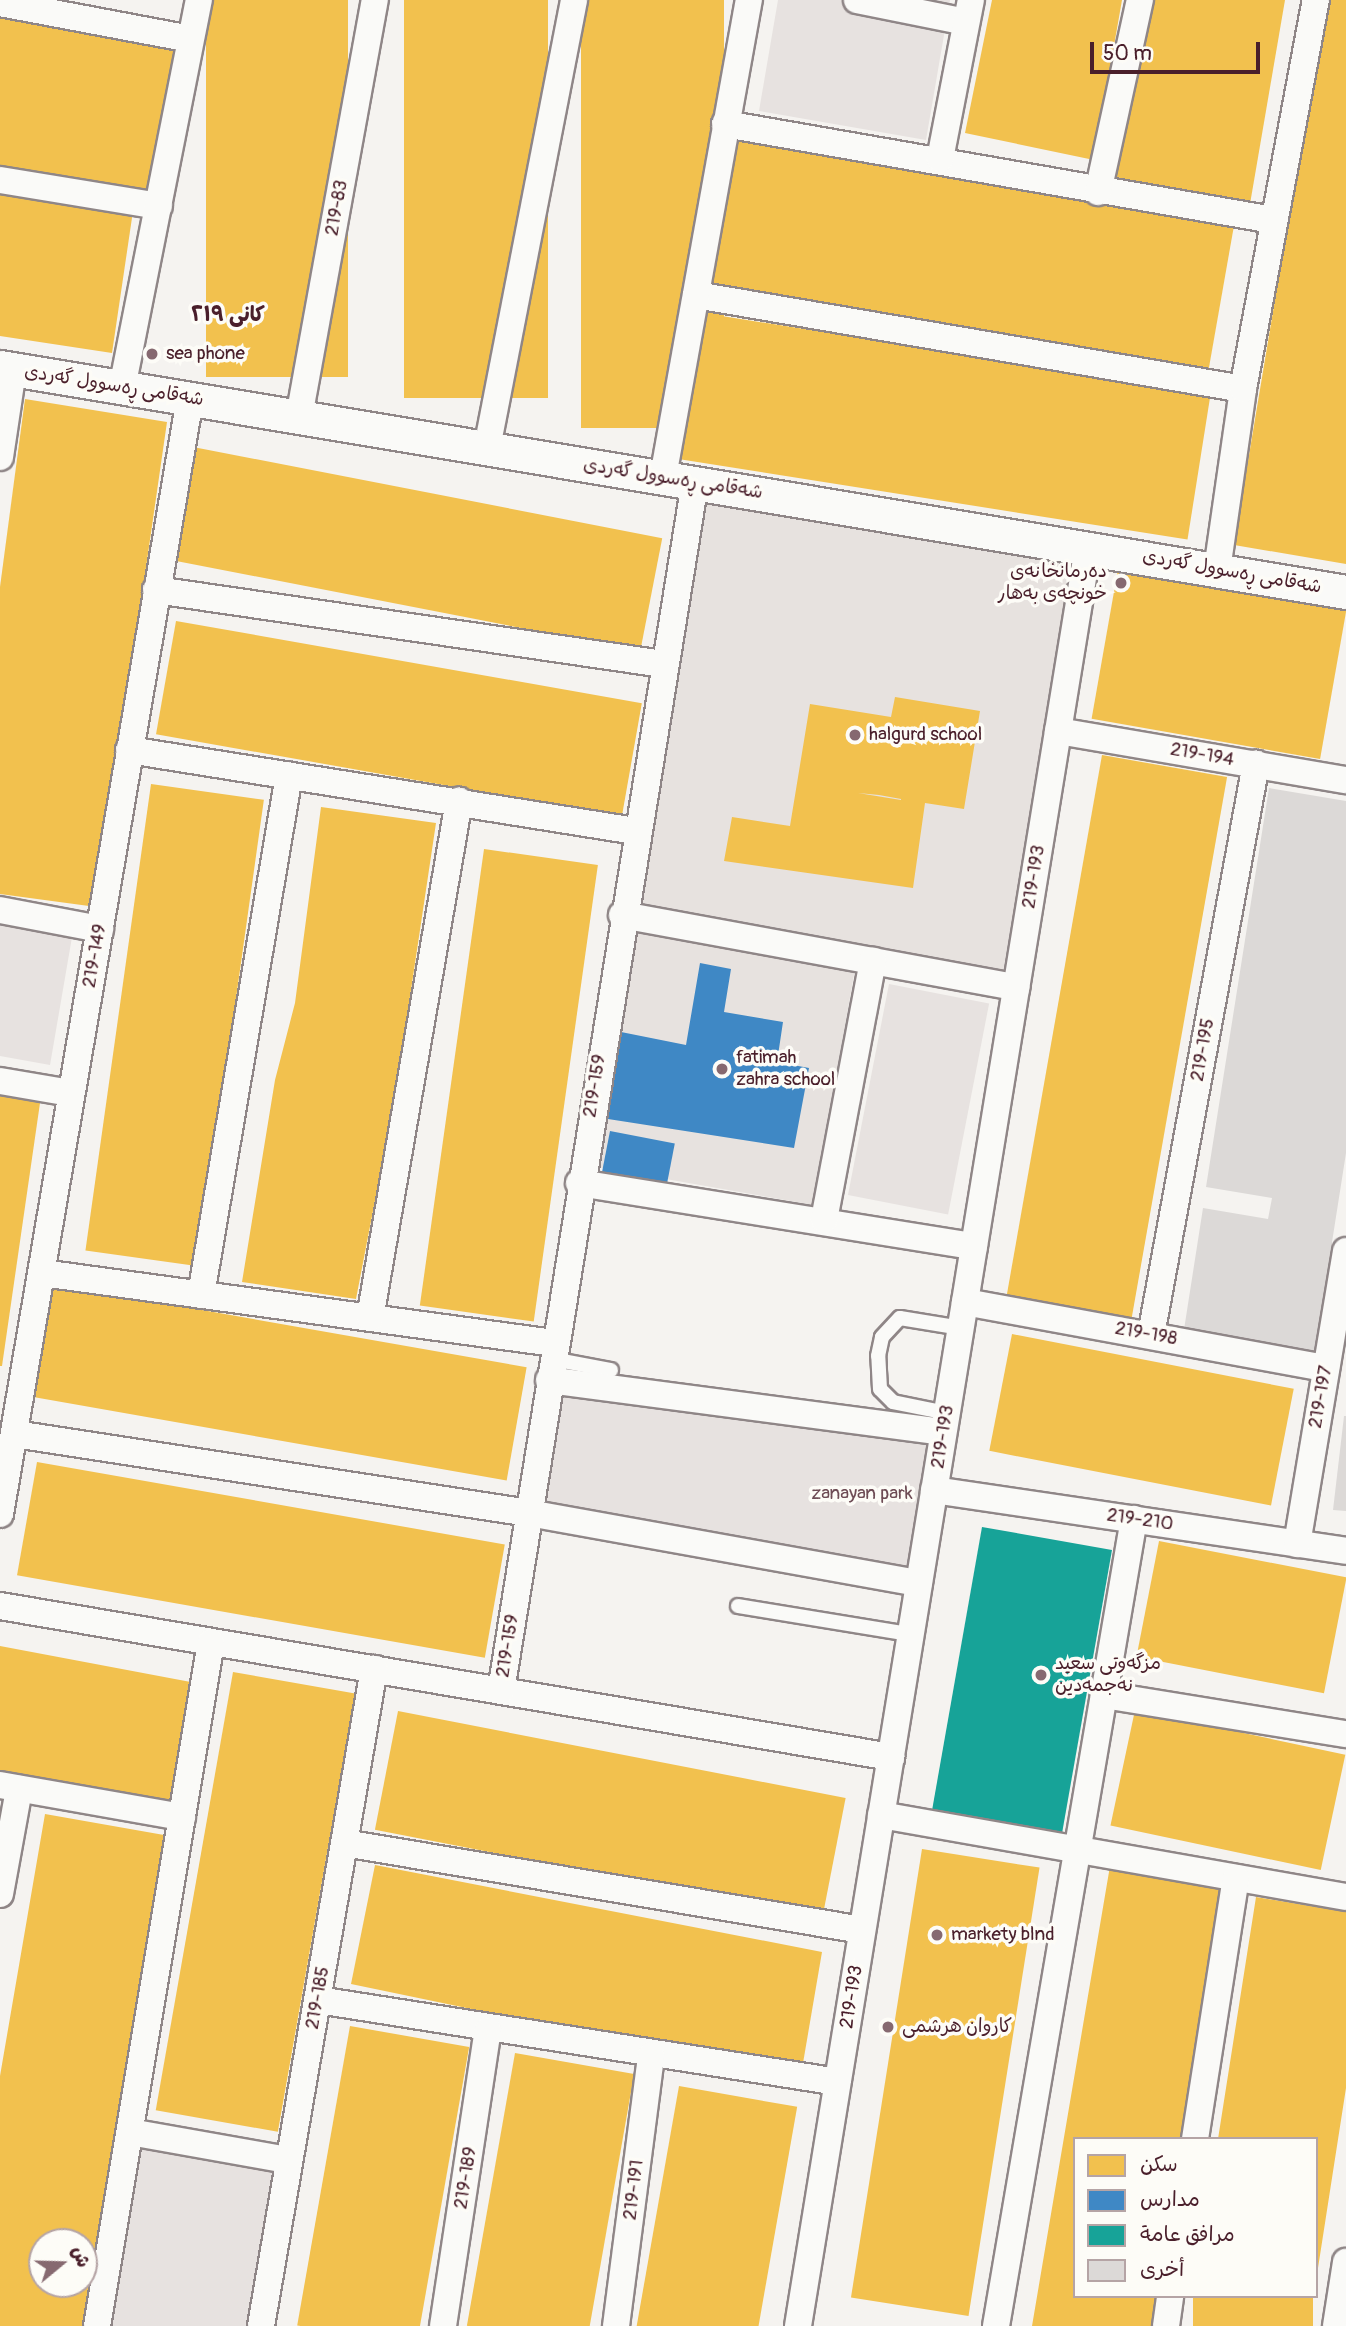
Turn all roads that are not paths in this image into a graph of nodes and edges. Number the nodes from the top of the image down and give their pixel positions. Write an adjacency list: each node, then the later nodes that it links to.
1 (199, 0): 10 (street)
2 (375, 0): 22 (street, 219-83)
3 (574, 0): 23 (street)
4 (749, 0): 11 (street)
5 (857, 0): 9 (street)
6 (1140, 0): 14 (street)
7 (1316, 0): 16 (street)
8 (0, 4): 10 (street)
9 (969, 11): 12 (street)
10 (191, 39): 15 (street)
11 (725, 124): 12 (street); 17 (street)
12 (940, 159): 14 (street)
13 (0, 180): 15 (street)
14 (1098, 192): 16 (street)
15 (159, 206): 19 (street)
16 (1273, 220): 20 (street)
17 (696, 295): 20 (street); 25 (street)
18 (7, 369): 19 (street, شەقامی ڕەسوول گەردی); 24 (street)
19 (122, 388): 21 (street, شەقامی ڕەسوول گەردی)
20 (1243, 389): 28 (street)
21 (190, 399): 22 (street, شەقامی ڕەسوول گەردی); 29 (street, 219-149)
22 (299, 416): 23 (street, شەقامی ڕەسوول گەردی)
23 (487, 448): 25 (street, شەقامی ڕەسوول گەردی)
24 (0, 457)
25 (663, 477): 26 (street, شەقامی ڕەسوول گەردی)
26 (695, 483): 27 (street, شەقامی ڕەسوول گەردی); 31 (street, 219-159)
27 (1088, 548): 28 (street, شەقامی ڕەسوول گەردی); 32 (street, 219-193)
28 (1217, 570): 30 (street, شەقامی ڕەسوول گەردی)
29 (156, 590): 31 (street); 33 (street, 219-149)
30 (1346, 592)
31 (663, 664): 38 (street, 219-159)
32 (1058, 731): 34 (street, 219-194); 43 (street, 219-193)
33 (130, 750): 35 (street); 41 (street, 219-149)
34 (1256, 764): 36 (street, 219-194); 54 (street, 219-195)
35 (289, 775): 37 (street); 51 (street)
36 (1346, 780)
37 (458, 802): 38 (street); 53 (street)
38 (635, 831): 40 (street, 219-159)
39 (0, 910): 41 (street)
40 (622, 915): 42 (street); 46 (street, 219-159)
41 (100, 929): 45 (street, 219-149)
42 (873, 961): 43 (street); 47 (street)
43 (1016, 987): 48 (street, 219-193)
44 (0, 1082): 45 (street)
45 (70, 1093): 50 (street, 219-149)
46 (579, 1182): 47 (street); 55 (street, 219-159)
47 (824, 1220): 48 (street)
48 (974, 1246): 52 (street, 219-193)
49 (1346, 1251): 56 (street, 219-197)
50 (42, 1273): 51 (street); 59 (street, 219-149)
51 (201, 1295): 53 (street)
52 (963, 1315): 54 (street, 219-198); 58 (street, 219-193); 58 (lane)
53 (370, 1318): 55 (street)
54 (1151, 1335): 56 (street, 219-198)
55 (551, 1361): 57 (lane); 58 (street); 61 (street, 219-159)
56 (1326, 1368): 64 (street, 219-197)
57 (611, 1370)
58 (945, 1423): 60 (street, 219-193)
59 (15, 1434): 61 (street); 62 (street, 219-149)
60 (934, 1490): 63 (street, 219-210); 66 (street, 219-193)
61 (529, 1513): 66 (street); 72 (street, 219-159)
62 (0, 1514)
63 (1134, 1519): 64 (street, 219-210); 73 (street)
64 (1297, 1544): 65 (street, 219-210)
65 (1346, 1551)
66 (919, 1583): 69 (street, 219-193)
67 (0, 1606): 70 (street)
68 (738, 1606): 69 (lane)
69 (909, 1634): 75 (street, 219-193)
70 (211, 1642): 71 (street); 78 (street)
71 (374, 1669): 72 (street); 79 (street, 219-185)
72 (501, 1690): 75 (street)
73 (1104, 1695): 74 (street); 80 (street)
74 (1346, 1734)
75 (891, 1757): 77 (street, 219-193)
76 (9, 1787): 78 (street); 82 (street)
77 (881, 1815): 80 (street); 84 (street, 219-193)
78 (182, 1817): 89 (street)
79 (344, 1843): 84 (street); 85 (street, 219-185)
80 (1077, 1850): 81 (street); 99 (street)
81 (1236, 1878): 83 (street); 90 (street)
82 (0, 1894)
83 (1346, 1897)
84 (862, 1930): 88 (street, 219-193)
85 (318, 2000): 86 (street); 91 (street, 219-185)
86 (488, 2030): 87 (street); 96 (street, 219-189)
87 (651, 2055): 88 (street); 97 (street, 219-191)
88 (838, 2082): 98 (street, 219-193)
89 (130, 2132): 91 (street); 94 (street)
90 (1195, 2137)
91 (287, 2160): 95 (street, 219-185)
92 (1345, 2275): 101 (street)
93 (1170, 2298): 100 (street)
94 (97, 2326)
95 (261, 2326)
96 (443, 2326)
97 (617, 2326)
98 (798, 2326)
99 (996, 2326)
100 (1166, 2326)
101 (1336, 2326)

